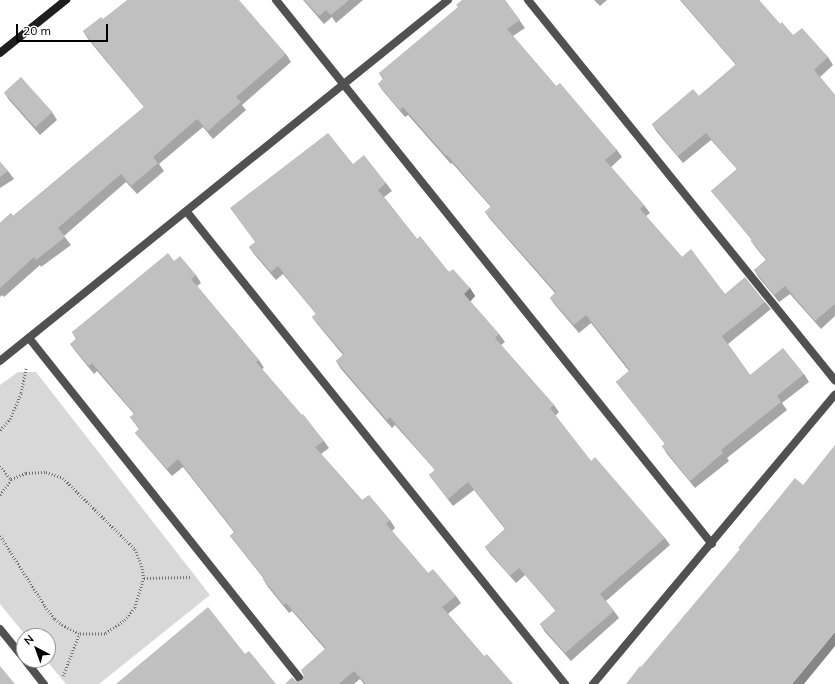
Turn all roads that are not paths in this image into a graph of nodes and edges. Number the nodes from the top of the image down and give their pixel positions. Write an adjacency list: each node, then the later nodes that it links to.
1 (66, 0): 5 (street)
2 (276, 0): 6 (street)
3 (448, 0): 6 (street)
4 (528, 0): 10 (street)
5 (0, 53)
6 (344, 83): 7 (street); 12 (street)
7 (187, 212): 8 (street); 18 (street)
8 (29, 338): 9 (street); 17 (street)
9 (0, 361)
10 (835, 380)
11 (835, 395): 12 (street)
12 (712, 544): 19 (street)
13 (0, 629): 14 (street)
14 (16, 650)
15 (31, 668): 16 (street)
16 (44, 684)
17 (304, 684)
18 (565, 684)
19 (593, 684)

